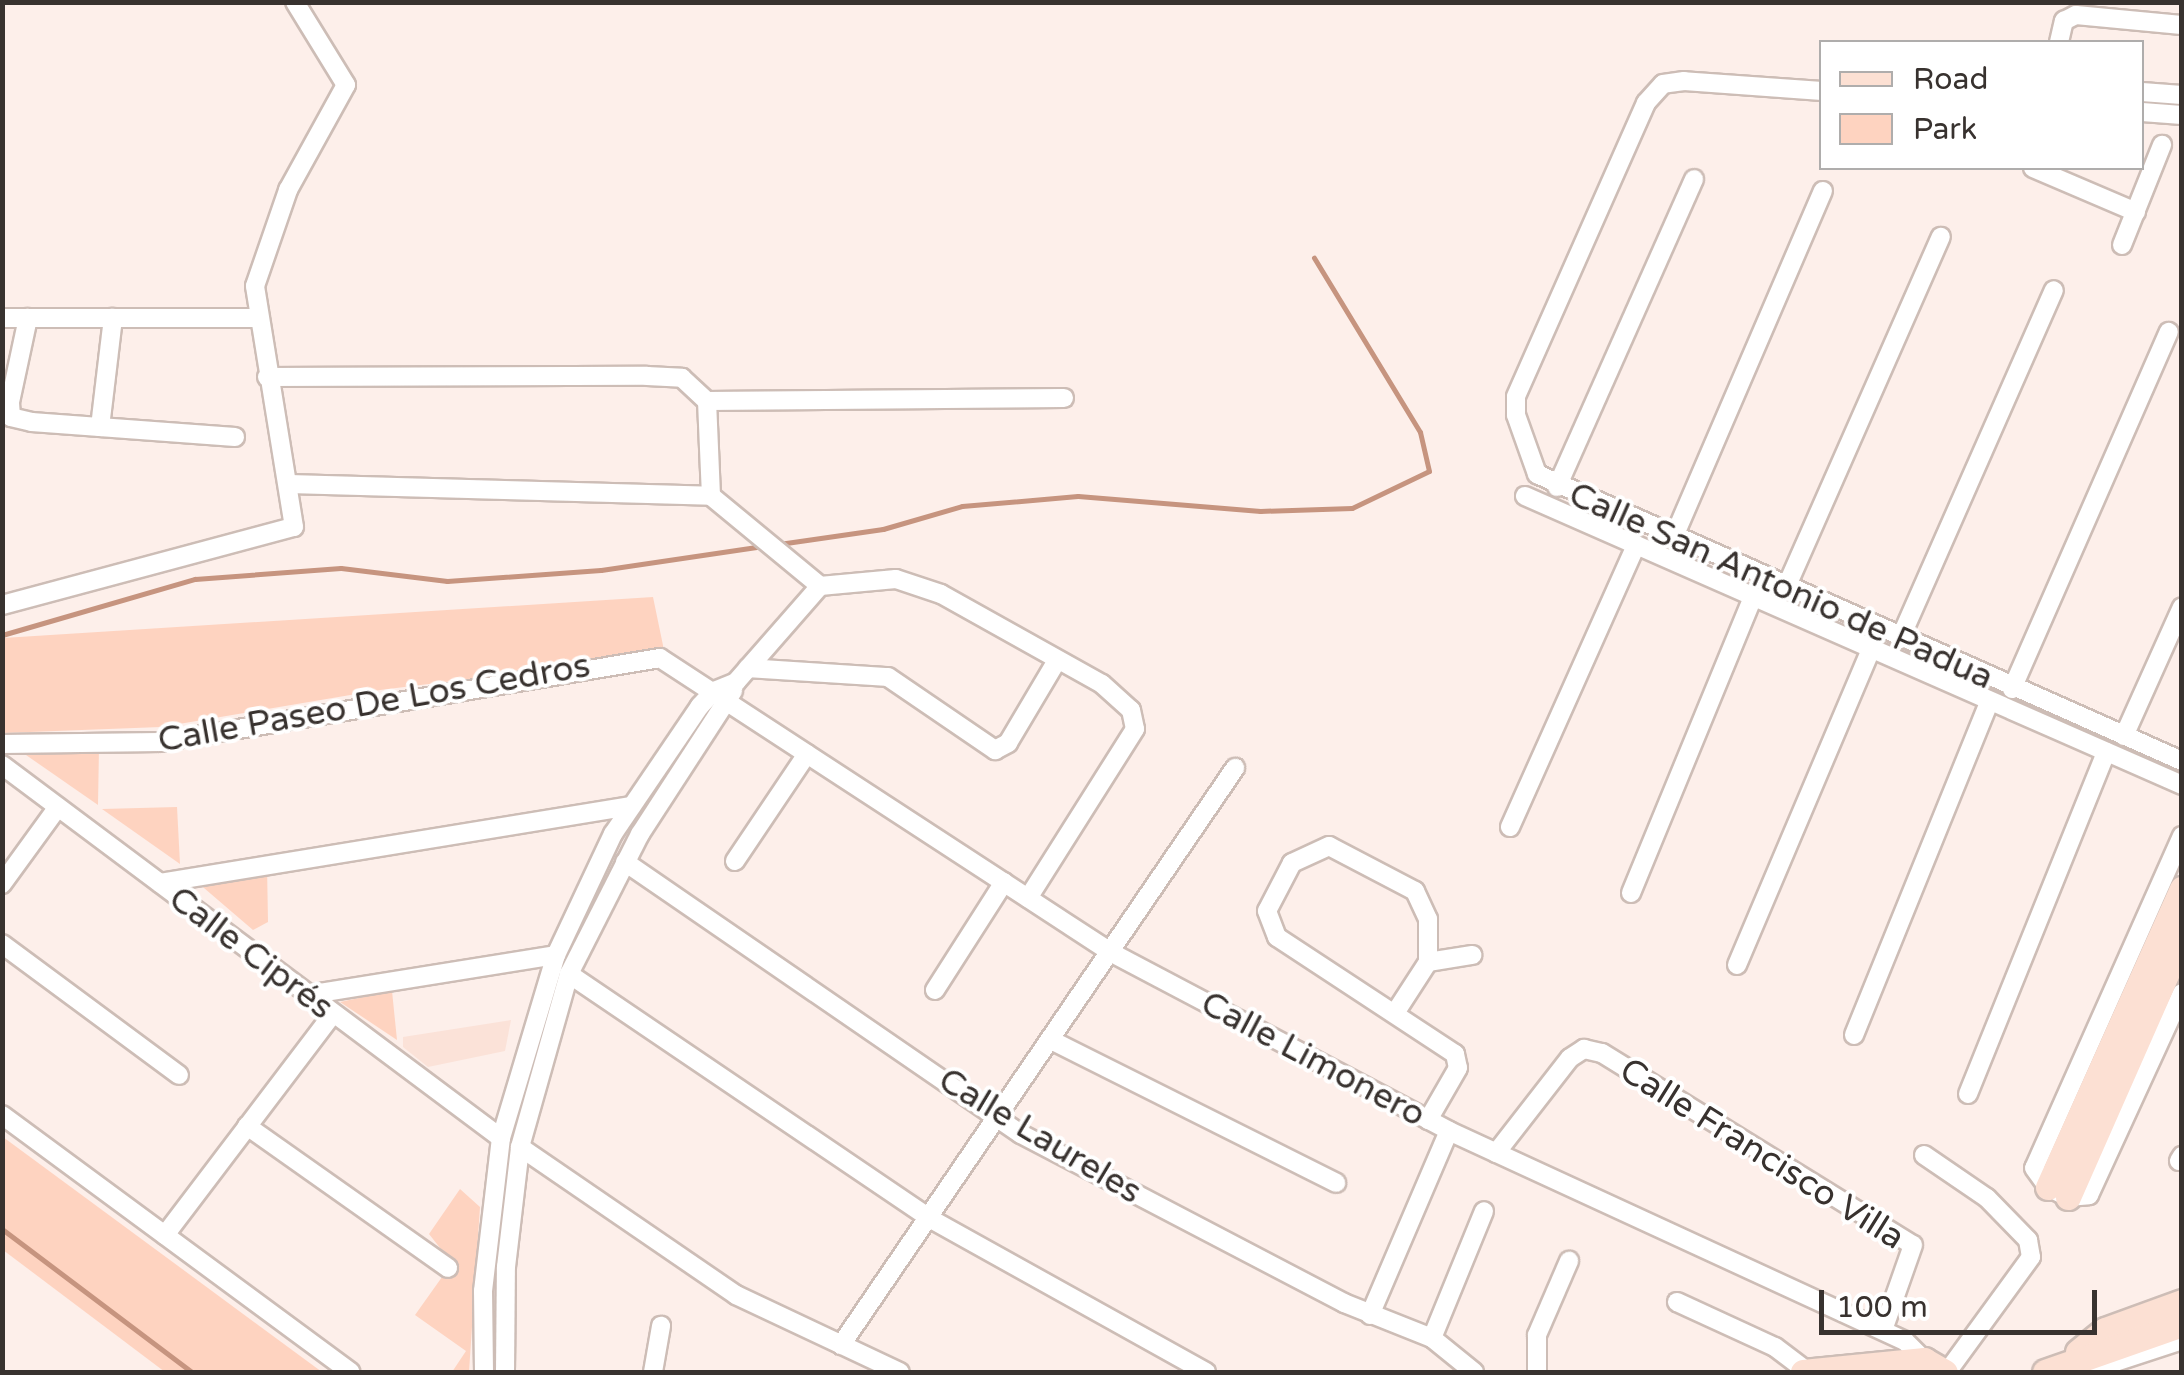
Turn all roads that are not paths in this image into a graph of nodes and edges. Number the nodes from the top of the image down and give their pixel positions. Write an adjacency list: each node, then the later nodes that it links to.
1 (295, 2): 20 (street)
2 (2182, 24): 3 (street)
3 (2059, 40)
4 (1819, 92): 28 (street, Calle San Antonio de Padua)
5 (2144, 92): 6 (street)
6 (2182, 94)
7 (2144, 112): 8 (street)
8 (2182, 115)
9 (2162, 145): 13 (street)
10 (2038, 170): 13 (street)
11 (1694, 179): 28 (street)
12 (1824, 191): 31 (street)
13 (2136, 212): 15 (street)
14 (1941, 237): 34 (street)
15 (2122, 245)
16 (2054, 290): 38 (street)
17 (2, 318): 18 (street)
18 (28, 318): 19 (street); 25 (street)
19 (112, 318): 20 (street); 25 (street)
20 (256, 318): 22 (street)
21 (2169, 332): 42 (street)
22 (268, 376): 24 (street); 27 (street)
23 (1064, 398): 24 (street)
24 (707, 402): 29 (street)
25 (100, 427): 26 (street)
26 (234, 437)
27 (289, 484): 29 (street); 36 (street)
28 (1558, 487): 31 (street, Calle San Antonio de Padua)
29 (711, 496): 33 (street)
30 (1525, 496): 32 (street, Calle San Antonio de Padua)
31 (1673, 539): 34 (street, Calle San Antonio de Padua)
32 (1636, 546): 35 (street, Calle San Antonio de Padua); 56 (street)
33 (820, 586): 40 (street); 41 (street)
34 (1785, 590): 38 (street, Calle San Antonio de Padua)
35 (1753, 597): 39 (street, Calle San Antonio de Padua); 64 (street)
36 (2, 605)
37 (2182, 607): 46 (street)
38 (1900, 639): 42 (street, Calle San Antonio de Padua)
39 (1871, 649): 44 (street, Calle San Antonio de Padua); 72 (street)
40 (1056, 662): 41 (street); 65 (street)
41 (742, 675): 43 (street); 45 (street)
42 (2012, 689): 46 (street, Calle San Antonio de Padua)
43 (714, 690): 45 (street, Calle Paseo De Los Cedros); 47 (street, Calle Paseo De Los Cedros); 54 (street)
44 (1989, 702): 48 (street, Calle San Antonio de Padua); 79 (street)
45 (731, 703): 49 (street, Calle Limonero); 58 (street)
46 (2124, 736): 50 (street, Calle San Antonio de Padua)
47 (2, 744)
48 (2106, 752): 53 (street, Calle San Antonio de Padua); 82 (street)
49 (807, 754): 59 (street); 60 (street, Calle Limonero)
50 (2182, 761)
51 (2, 765): 55 (street, Calle Ciprés)
52 (1235, 768): 68 (street)
53 (2182, 785)
54 (632, 806): 62 (street); 69 (street)
55 (58, 807): 61 (street); 62 (street, Calle Ciprés)
56 (1510, 827)
57 (2182, 836): 93 (street)
58 (625, 862): 73 (street); 84 (street, Calle Laureles)
59 (735, 862)
60 (1004, 882): 65 (street, Calle Limonero); 74 (street)
61 (2, 884)
62 (160, 884): 76 (street, Calle Ciprés)
63 (2182, 890): 93 (main road)
64 (1631, 893)
65 (1028, 898): 68 (street, Calle Limonero)
66 (2182, 939): 93 (main road)
67 (2, 944): 81 (street)
68 (1112, 953): 80 (street); 85 (street, Calle Limonero)
69 (556, 955): 76 (street); 88 (street)
70 (1472, 955): 71 (street)
71 (1428, 962): 77 (street); 77 (street)
72 (1737, 965)
73 (570, 974): 89 (street); 95 (street)
74 (935, 990)
75 (2182, 993): 93 (street)
76 (306, 995): 78 (street, Calle Ciprés)
77 (1395, 1014): 85 (street)
78 (332, 1015): 86 (street); 88 (street, Calle Ciprés)
79 (1854, 1035)
80 (1051, 1040): 84 (street); 92 (street)
81 (179, 1075)
82 (1968, 1094)
83 (2, 1115): 96 (street)
84 (999, 1118): 95 (street); 101 (street, Calle Laureles)
85 (1428, 1120): 87 (street, Calle Limonero)
86 (248, 1126): 96 (street); 98 (street)
87 (1450, 1131): 90 (street, Calle Limonero); 101 (street)
88 (501, 1138): 111 (street)
89 (520, 1146): 107 (street); 112 (street)
90 (1496, 1152): 104 (street, Calle Limonero); 104 (street, Calle Francisco Villa)
91 (1924, 1154): 108 (street)
92 (1336, 1184)
93 (2058, 1192)
94 (1484, 1211): 105 (street)
95 (929, 1218): 107 (street); 115 (street)
96 (165, 1235): 110 (street)
97 (1569, 1262): 117 (street)
98 (448, 1268)
99 (1677, 1302): 118 (street)
100 (2182, 1302): 109 (main road)
101 (1370, 1314): 105 (street, Calle Laureles)
102 (2182, 1324): 109 (main road)
103 (661, 1326): 113 (street)
104 (1883, 1330): 108 (street, Calle Limonero)
105 (1432, 1338): 116 (street, Calle Laureles)
106 (2182, 1340): 109 (street)
107 (841, 1345): 114 (street)
108 (1939, 1368): 118 (main road)
109 (2054, 1369)
110 (350, 1372)
111 (484, 1372)
112 (505, 1372)
113 (654, 1372)
114 (900, 1372)
115 (1206, 1372)
116 (1474, 1372)
117 (1536, 1372)
118 (1806, 1372)

